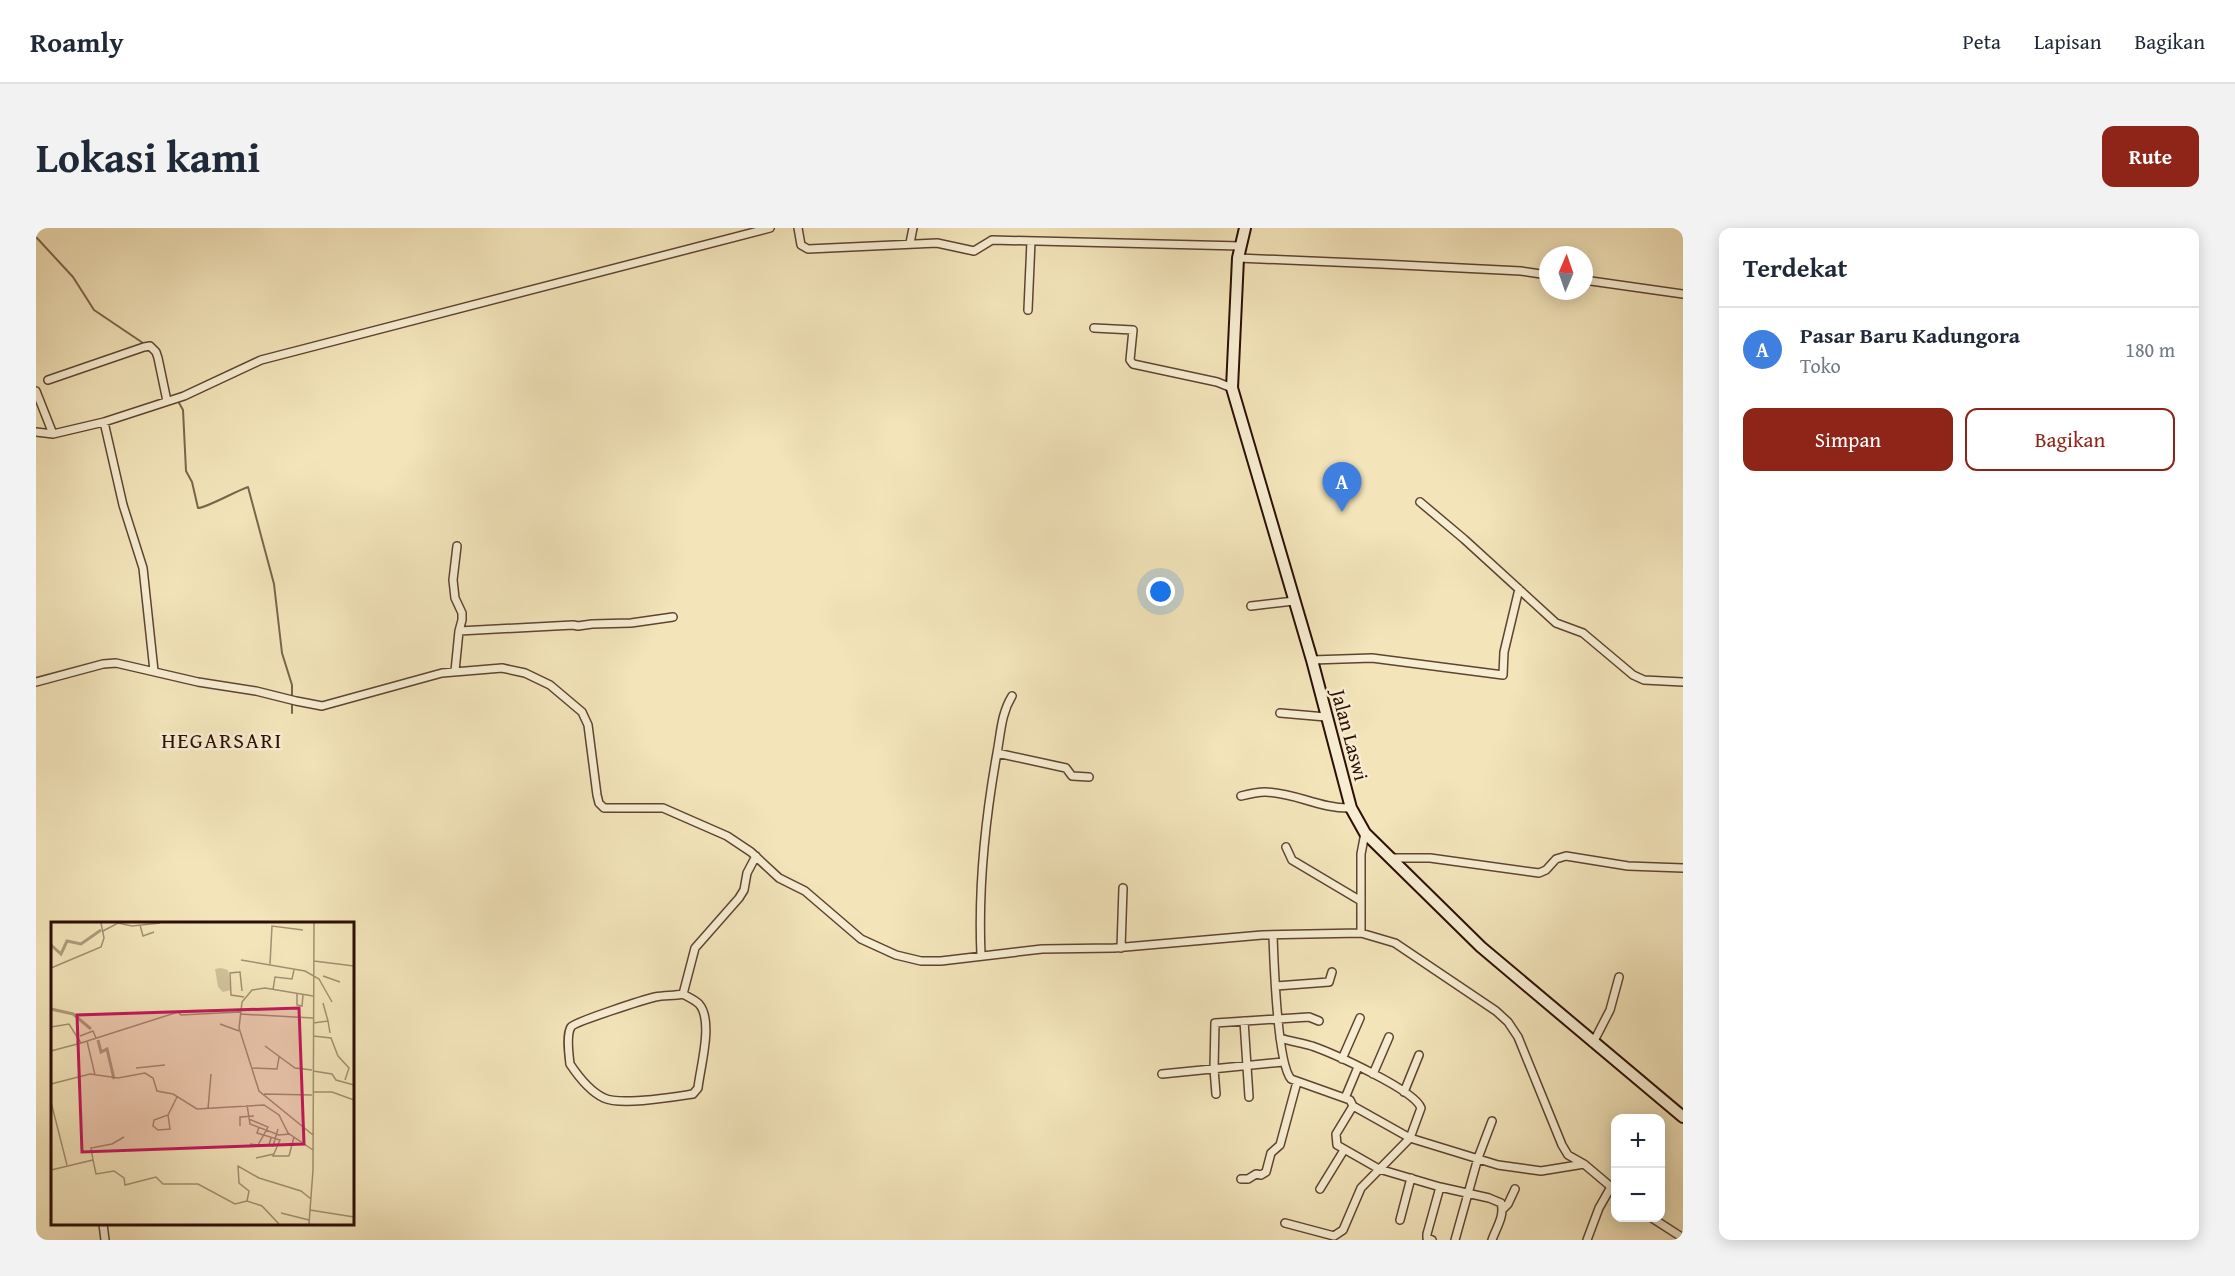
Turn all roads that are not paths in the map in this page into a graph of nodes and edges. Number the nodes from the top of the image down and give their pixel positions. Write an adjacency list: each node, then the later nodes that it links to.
1 (770, 228): 17 (street)
2 (798, 228): 6 (street)
3 (913, 228): 6 (street)
4 (1245, 228): 7 (street, Jalan Laswi)
5 (1031, 241): 6 (street); 7 (street); 12 (street)
6 (910, 243)
7 (1240, 246): 8 (street, Jalan Laswi)
8 (1239, 258): 9 (street); 15 (street, Jalan Laswi)
9 (1539, 274)
10 (1593, 281): 11 (street)
11 (1683, 294)
12 (1028, 310)
13 (1094, 328): 15 (street)
14 (48, 380): 17 (street)
15 (1232, 388): 24 (street, Jalan Laswi)
16 (36, 391): 20 (street)
17 (168, 401): 18 (street)
18 (104, 422): 20 (street); 29 (street)
19 (36, 432): 20 (street)
20 (53, 434)
21 (1420, 502): 23 (street)
22 (457, 546): 27 (street)
23 (1519, 590): 28 (street); 32 (street)
24 (1294, 601): 25 (street); 28 (street, Jalan Laswi)
25 (1251, 606)
26 (673, 617): 27 (street)
27 (459, 631): 30 (street)
28 (1312, 660): 35 (street, Jalan Laswi)
29 (154, 671): 30 (street); 31 (street)
30 (455, 671): 42 (street)
31 (36, 682)
32 (1683, 682)
33 (1012, 696): 36 (street)
34 (1280, 713): 35 (street)
35 (1326, 717): 39 (street, Jalan Laswi)
36 (997, 753): 37 (street); 50 (street)
37 (1089, 777)
38 (1241, 796): 39 (street)
39 (1351, 808): 40 (street, Jalan Laswi)
40 (1365, 833): 43 (street, Jalan Laswi); 46 (street)
41 (1286, 847): 46 (street)
42 (756, 856): 50 (street); 54 (street)
43 (1390, 858): 44 (street); 61 (street, Jalan Laswi)
44 (1683, 868)
45 (1122, 888): 49 (street)
46 (1361, 901): 47 (street)
47 (1361, 933): 48 (street); 81 (street)
48 (1273, 936): 49 (street); 53 (street)
49 (1121, 948): 50 (street)
50 (981, 955)
51 (1332, 972): 53 (street)
52 (1619, 977): 61 (street)
53 (1276, 986): 56 (street)
54 (684, 994): 54 (street)
55 (1360, 1018): 63 (street)
56 (1279, 1019): 57 (street); 58 (street); 60 (street)
57 (1244, 1021): 65 (street); 67 (street)
58 (1319, 1021)
59 (1389, 1037): 69 (street)
60 (1280, 1038): 63 (street); 64 (street)
61 (1593, 1043): 76 (street, Jalan Laswi)
62 (1419, 1055): 71 (street)
63 (1342, 1059): 66 (street)
64 (1284, 1062): 65 (street); 70 (street)
65 (1248, 1066): 67 (street); 73 (street)
66 (1358, 1066): 69 (street); 74 (street)
67 (1214, 1069): 68 (street); 72 (street)
68 (1162, 1074)
69 (1373, 1074): 71 (street)
70 (1297, 1082): 74 (street); 84 (street)
71 (1404, 1092): 78 (street)
72 (1216, 1094)
73 (1249, 1097)
74 (1345, 1098): 75 (street)
75 (1353, 1106): 78 (street); 79 (street)
76 (1683, 1118)
77 (1492, 1121): 80 (street)
78 (1410, 1138): 80 (street); 82 (street)
79 (1344, 1150): 82 (street); 87 (street)
80 (1478, 1158): 81 (street); 90 (street)
81 (1584, 1164): 85 (street)
82 (1379, 1169): 83 (street); 94 (street)
83 (1411, 1178): 86 (street); 92 (street)
84 (1241, 1179)
85 (1611, 1187)
86 (1440, 1188): 90 (street); 98 (street)
87 (1320, 1189)
88 (1515, 1189): 91 (street)
89 (1611, 1192): 101 (street)
90 (1468, 1194): 91 (street); 99 (street)
91 (1503, 1209): 100 (street)
92 (1400, 1220)
93 (1657, 1222): 96 (street)
94 (1285, 1223)
95 (103, 1225): 97 (street)
96 (1679, 1238)
97 (105, 1240)
98 (1432, 1240)
99 (1455, 1240)
100 (1492, 1240)
101 (1587, 1240)

